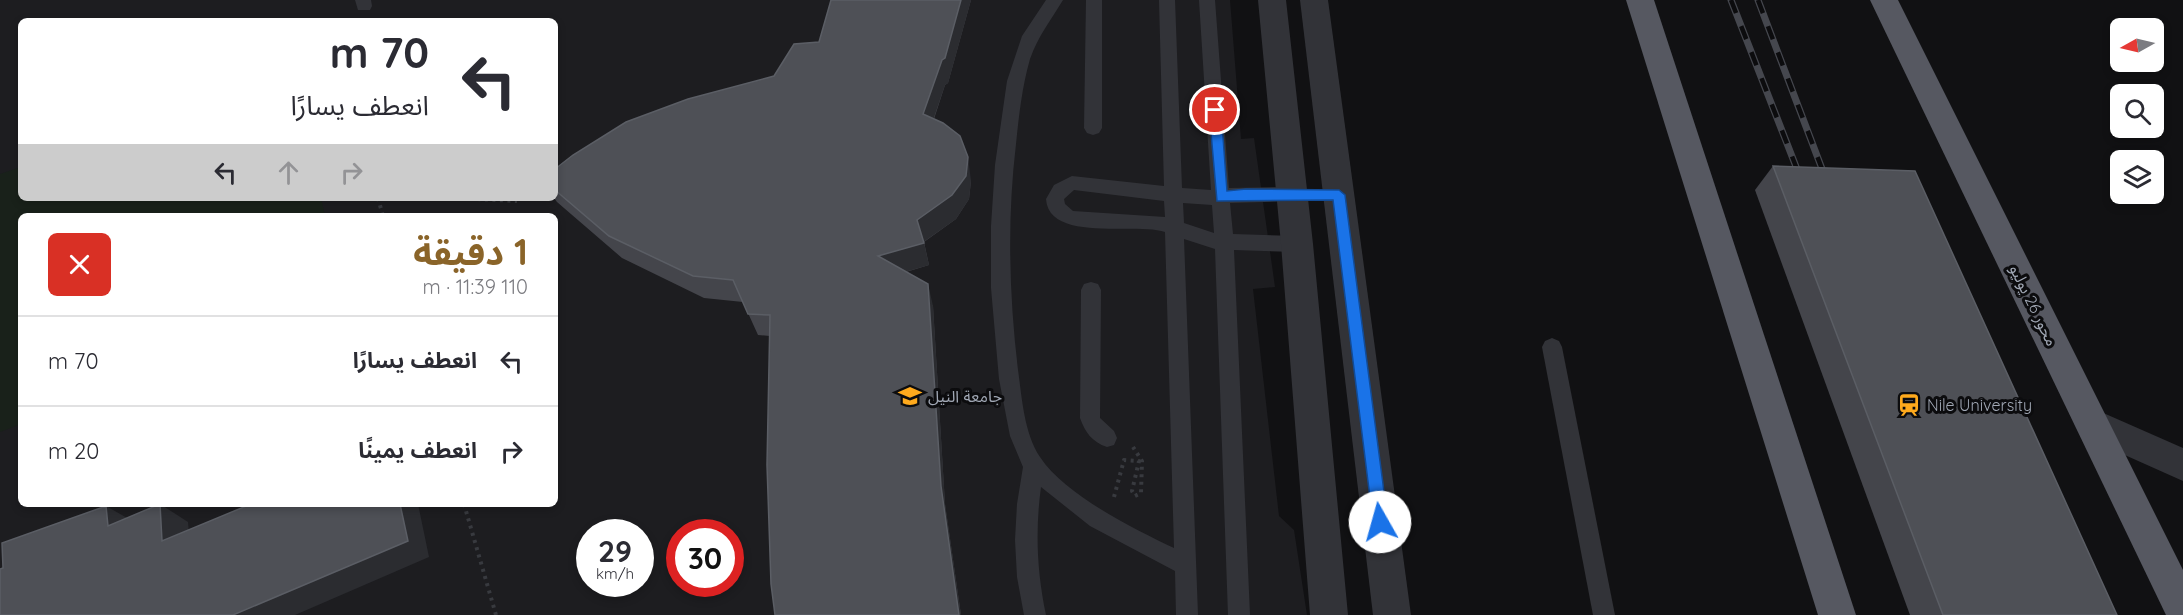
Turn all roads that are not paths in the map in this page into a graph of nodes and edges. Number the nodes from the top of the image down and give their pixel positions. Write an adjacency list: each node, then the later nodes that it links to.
1 (1055, 0): 23 (lane)
2 (1094, 0): 9 (lane)
3 (1167, 0): 10 (lane)
4 (1207, 0): 13 (lane)
5 (1272, 0): 11 (street)
6 (1314, 0): 12 (street)
7 (1640, 0): 32 (highway)
8 (1884, 0): 20 (highway, محور 26 يوليو)
9 (1093, 128)
10 (1172, 192): 13 (lane); 14 (lane); 14 (lane)
11 (1292, 194): 12 (street); 13 (lane); 16 (street)
12 (1339, 195): 17 (street)
13 (1221, 197): 15 (lane)
14 (1174, 227): 15 (lane); 24 (lane)
15 (1224, 242): 16 (lane); 28 (lane)
16 (1297, 244): 17 (street); 29 (street)
17 (1346, 245): 30 (street)
18 (1091, 290): 21 (lane)
19 (1552, 347): 31 (lane)
20 (2092, 424): 22 (street); 25 (highway, محور 26 يوليو)
21 (1107, 438)
22 (2183, 465)
23 (1034, 466): 24 (lane); 26 (lane)
24 (1185, 565): 27 (lane)
25 (2183, 610)
26 (1035, 615)
27 (1187, 615)
28 (1239, 615)
29 (1329, 615)
30 (1392, 615)
31 (1604, 615)
32 (1837, 615)

